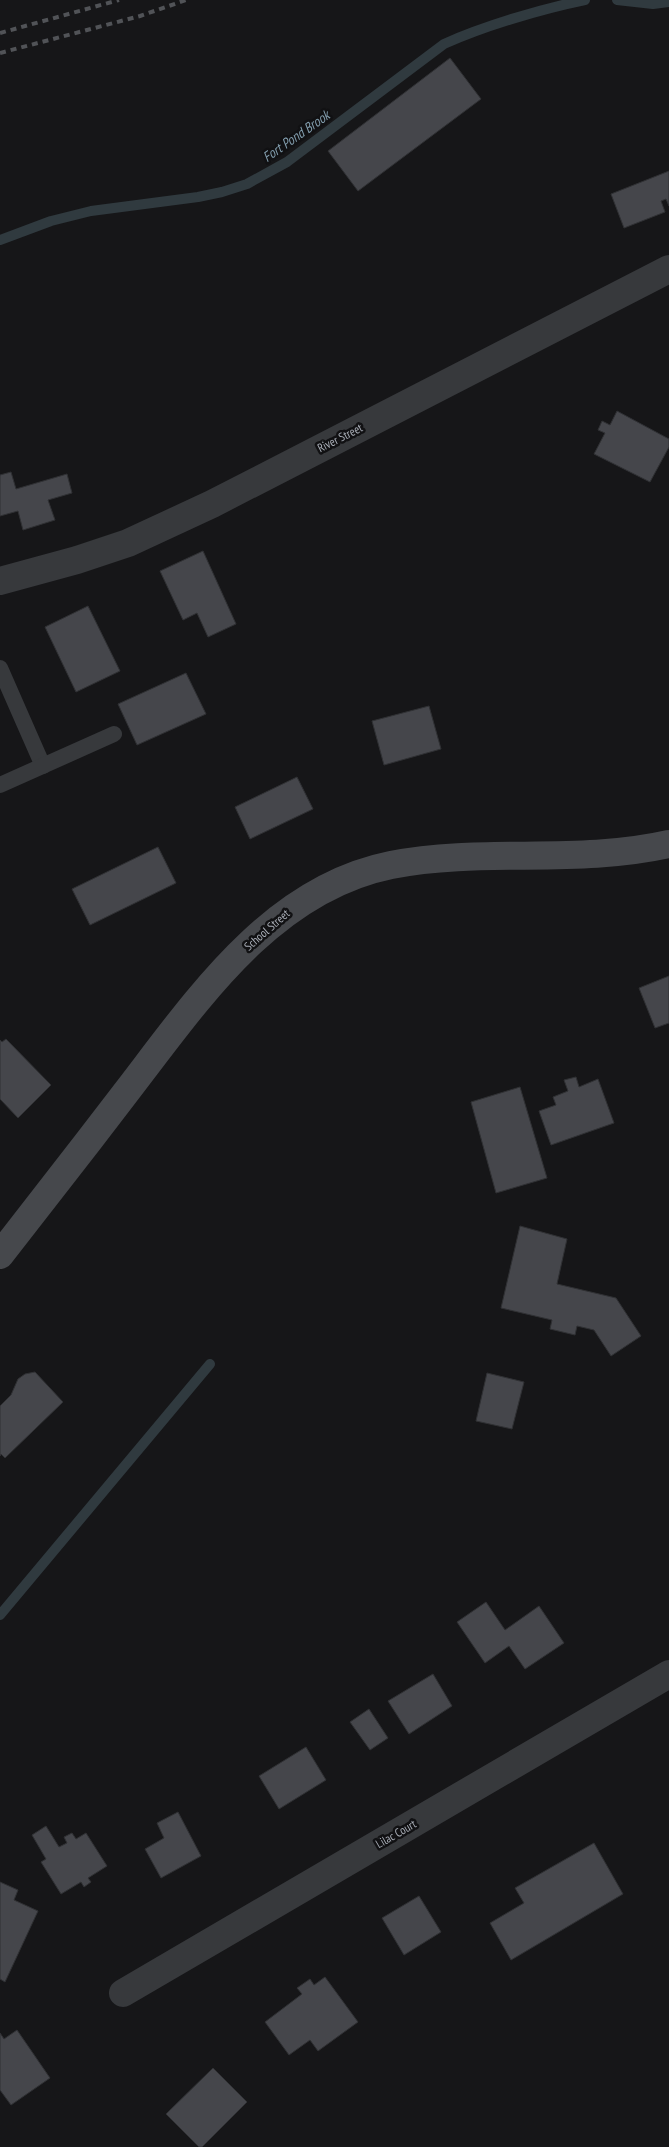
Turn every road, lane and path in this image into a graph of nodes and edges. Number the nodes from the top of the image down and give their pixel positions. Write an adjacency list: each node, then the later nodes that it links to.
1 (669, 269): 2 (street, River Street)
2 (0, 581)
3 (0, 668): 5 (lane)
4 (114, 734): 5 (lane)
5 (43, 766): 6 (lane)
6 (0, 786)
7 (669, 844): 8 (street, School Street)
8 (0, 1255)
9 (669, 1674): 10 (street, Lilac Court)
10 (123, 1993)

